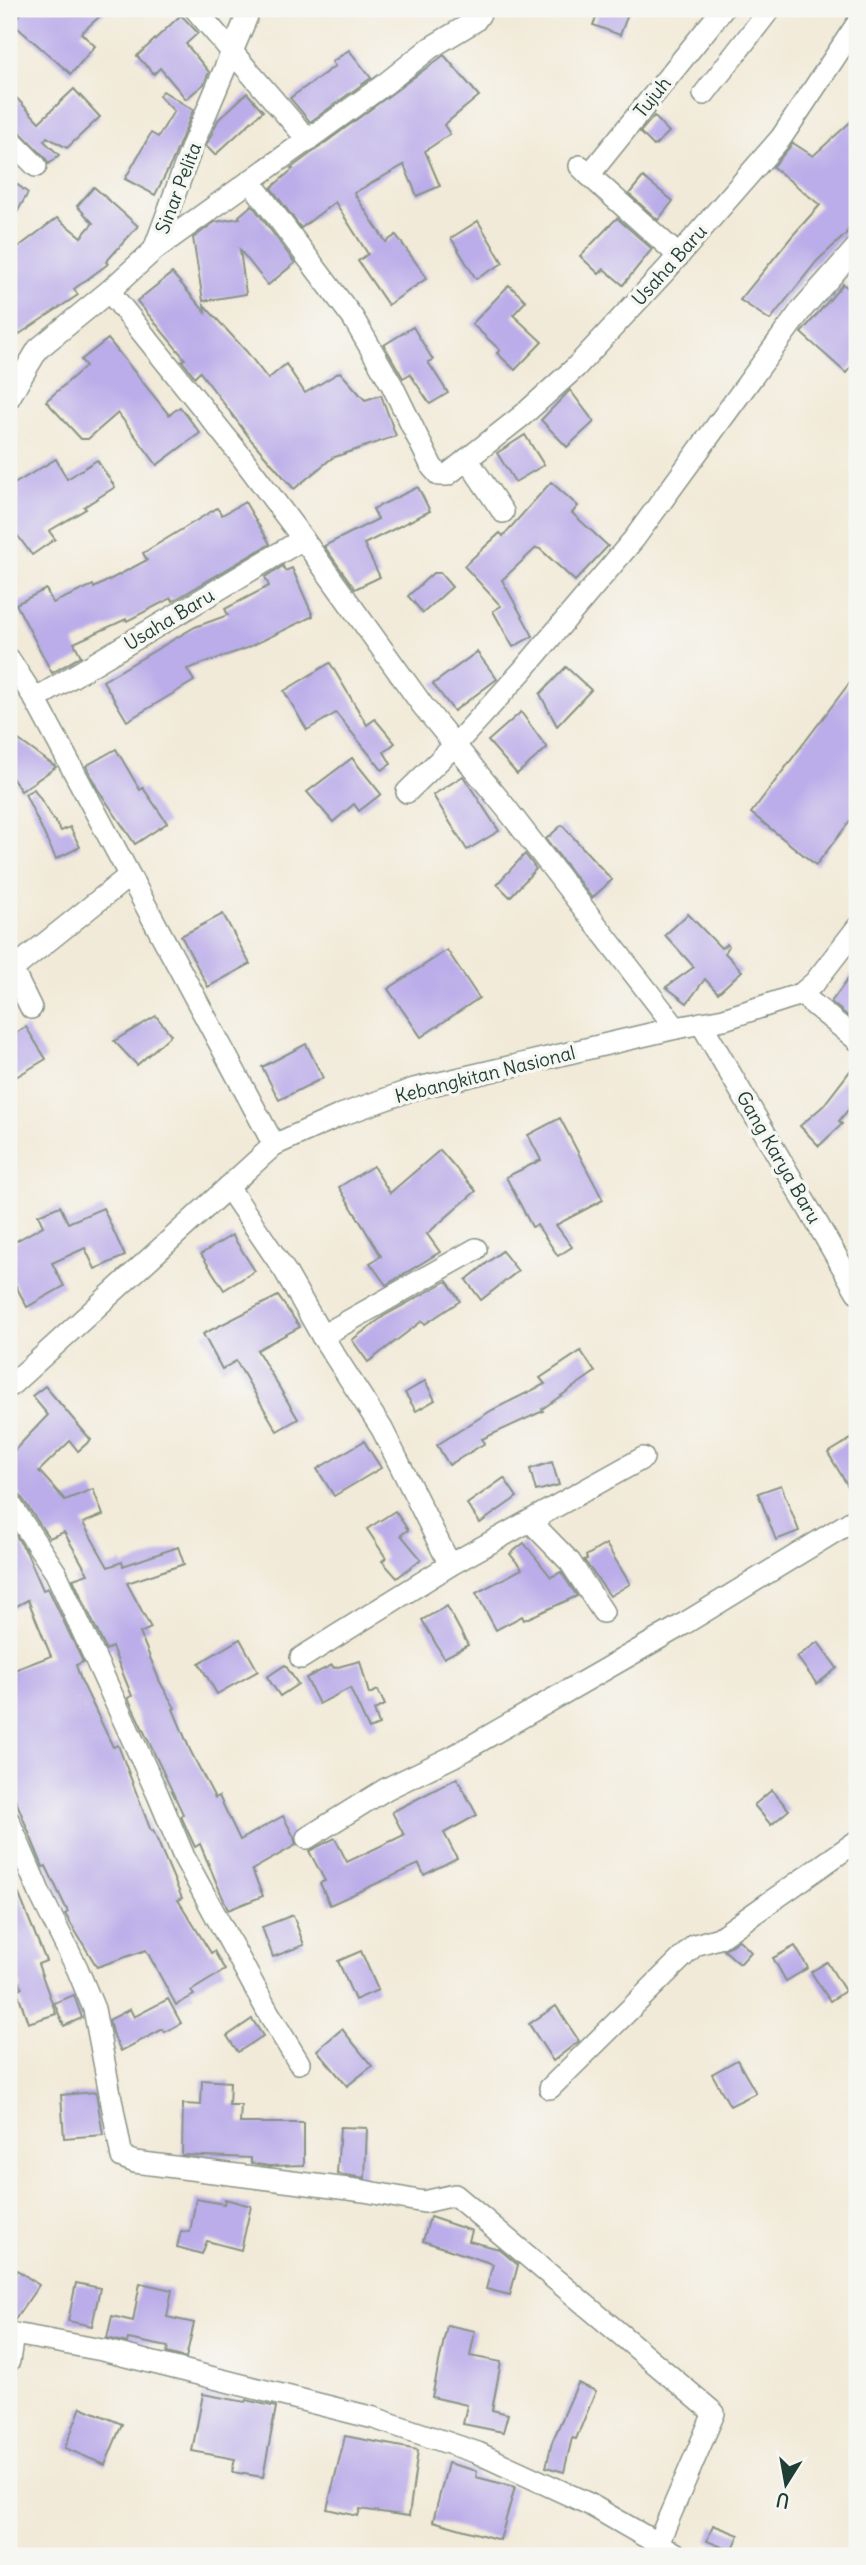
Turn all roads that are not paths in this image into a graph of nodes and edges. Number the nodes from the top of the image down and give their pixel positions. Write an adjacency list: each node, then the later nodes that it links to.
1 (195, 9): 7 (street)
2 (250, 9): 7 (street, Sinar Pelita)
3 (480, 9): 10 (street)
4 (723, 9): 15 (street, Tujuh)
5 (770, 9): 8 (street)
6 (857, 24): 15 (street, Usaha Baru)
7 (232, 53): 10 (street); 14 (street, Sinar Pelita)
8 (704, 94)
9 (9, 139): 11 (street)
10 (308, 140): 12 (street)
11 (36, 166)
12 (250, 181): 14 (street); 18 (street, Usaha Baru)
13 (857, 247): 23 (street)
14 (154, 250): 16 (street, Sinar Pelita)
15 (678, 256): 18 (street, Usaha Baru)
16 (109, 292): 17 (street, Sinar Pelita); 20 (street)
17 (9, 398)
18 (467, 459): 19 (street)
19 (503, 512)
20 (303, 539): 22 (street, Usaha Baru); 23 (street)
21 (9, 659): 22 (street)
22 (35, 699): 25 (street)
23 (455, 745): 24 (street); 31 (street)
24 (407, 792)
25 (129, 876): 27 (street); 33 (street)
26 (857, 928): 28 (street, Kebangkitan Nasional)
27 (11, 966): 29 (street)
28 (801, 994): 30 (street, Kebangkitan Nasional); 32 (street)
29 (31, 1008)
30 (701, 1023): 31 (street, Kebangkitan Nasional); 36 (street, Gang Karya Baru)
31 (676, 1028): 33 (street, Kebangkitan Nasional)
32 (857, 1040)
33 (274, 1145): 34 (street, Kebangkitan Nasional)
34 (228, 1187): 38 (street); 39 (street, Kebangkitan Nasional)
35 (475, 1249): 38 (street)
36 (848, 1256): 37 (street, Gang Karya Baru)
37 (857, 1292)
38 (322, 1336): 44 (street)
39 (9, 1387)
40 (643, 1458): 43 (street)
41 (9, 1502): 50 (street)
42 (857, 1518): 48 (street)
43 (530, 1521): 44 (street); 45 (street)
44 (450, 1565): 46 (street)
45 (603, 1612)
46 (301, 1658)
47 (9, 1821): 54 (street)
48 (307, 1838)
49 (857, 1841): 51 (street)
50 (299, 2063)
51 (550, 2088)
52 (11, 2334): 53 (street); 54 (street)
53 (9, 2361)
54 (667, 2551)

